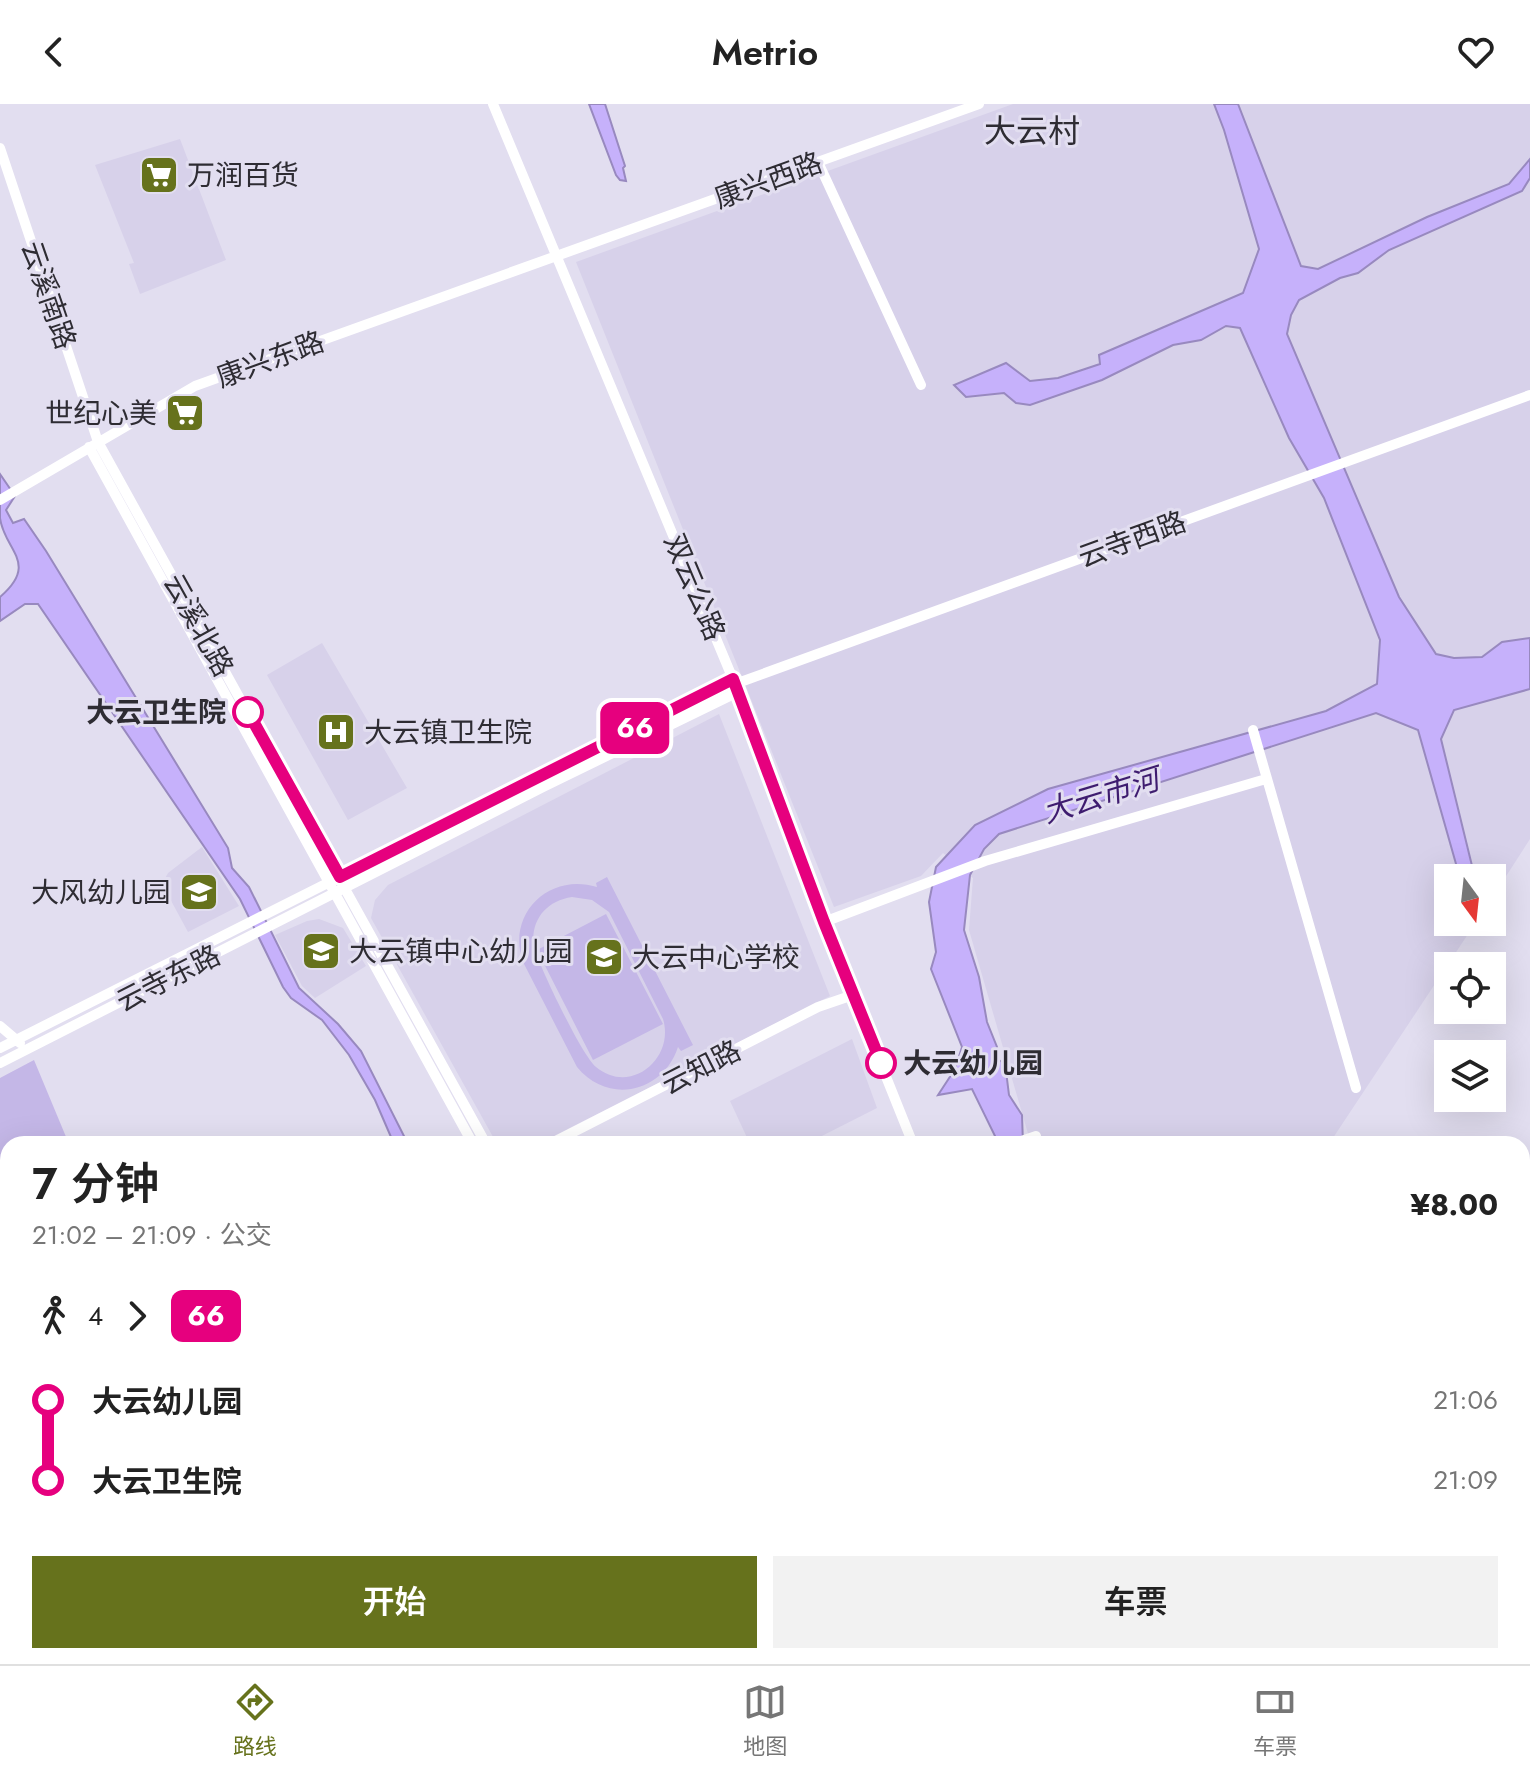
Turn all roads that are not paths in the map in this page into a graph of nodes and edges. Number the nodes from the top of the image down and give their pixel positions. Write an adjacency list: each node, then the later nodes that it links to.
1 (493, 104): 5 (street, 双云公路)
2 (979, 104): 4 (street, 康兴西路)
3 (0, 148): 8 (street, 云溪南路)
4 (818, 162): 5 (street, 康兴西路); 6 (street)
5 (557, 257): 8 (street, 康兴东路); 10 (street, 双云公路)
6 (921, 385)
7 (1530, 395): 10 (street, 云寺西路)
8 (94, 445): 9 (street, 康兴东路); 13 (street, 云溪北路); 14 (street, 云溪北路)
9 (0, 500)
10 (735, 685): 13 (street); 15 (street); 17 (street, 双云公路)
11 (1253, 730): 12 (street)
12 (1266, 779): 17 (street); 24 (street)
13 (340, 877): 14 (street, 云寺东路); 15 (street, 云溪北路)
14 (329, 882): 16 (street, 云溪北路); 20 (street, 云寺东路)
15 (346, 889): 16 (street, 云寺东路); 26 (street, 云溪北路)
16 (335, 894): 22 (street, 云寺东路); 25 (street, 云溪北路)
17 (824, 922): 18 (street, 双云公路)
18 (853, 995): 27 (street, 云知路); 28 (street, 双云公路)
19 (0, 1026): 20 (street)
20 (16, 1040): 21 (street, 云寺东路); 22 (street)
21 (0, 1048)
22 (27, 1050): 23 (street, 云寺东路)
23 (0, 1063)
24 (1356, 1088)
25 (469, 1136)
26 (482, 1136)
27 (566, 1136)
28 (910, 1136)

